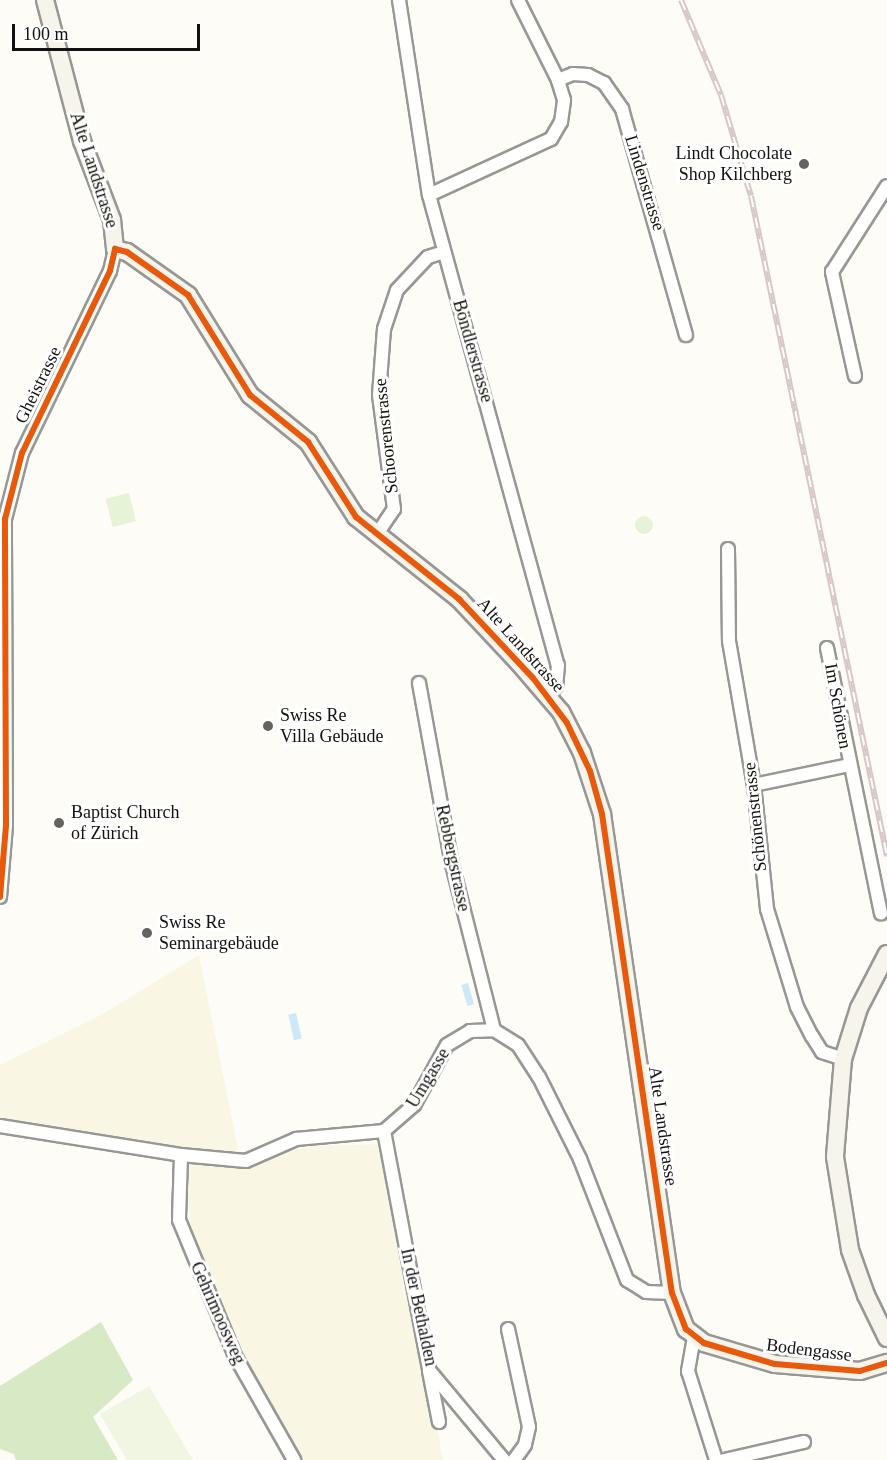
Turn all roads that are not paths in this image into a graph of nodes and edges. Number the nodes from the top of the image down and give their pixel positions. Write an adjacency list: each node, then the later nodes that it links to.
1 (45, 0): 7 (street, Alte Landstrasse)
2 (399, 0): 6 (street, Böndlerstrasse)
3 (518, 0): 4 (street)
4 (558, 80): 6 (street); 9 (street, Lindenstrasse)
5 (887, 186): 10 (street)
6 (429, 195): 8 (street, Böndlerstrasse)
7 (115, 249): 11 (street, Alte Landstrasse); 18 (street, Gheistrasse)
8 (444, 252): 11 (street, Schoorenstrasse); 15 (street, Böndlerstrasse)
9 (686, 335)
10 (855, 376)
11 (377, 534): 15 (street, Alte Landstrasse)
12 (728, 549): 17 (street, Schönenstrasse)
13 (827, 648): 16 (street, Im Schönen)
14 (419, 683): 21 (street, Rebbergstrasse)
15 (548, 696): 26 (street, Alte Landstrasse)
16 (849, 765): 17 (street, Im Schönen); 19 (street, Im Schönen)
17 (754, 785): 22 (street, Schönenstrasse)
18 (0, 897)
19 (881, 914)
20 (887, 954): 22 (street)
21 (494, 1030): 24 (street, Umgasse); 26 (street)
22 (843, 1059): 29 (street)
23 (0, 1126): 25 (street)
24 (384, 1131): 25 (street); 31 (street, In der Bethalden)
25 (181, 1155): 34 (street, Gehrimoosweg)
26 (672, 1293): 28 (street, Alte Landstrasse)
27 (508, 1329): 36 (street)
28 (694, 1337): 30 (street, Bodengasse); 37 (street)
29 (887, 1338)
30 (887, 1363)
31 (429, 1370): 32 (street); 35 (street, In der Bethalden)
32 (439, 1422)
33 (804, 1442): 38 (street)
34 (294, 1460)
35 (504, 1460)
36 (514, 1460)
37 (716, 1460)
38 (724, 1460)

